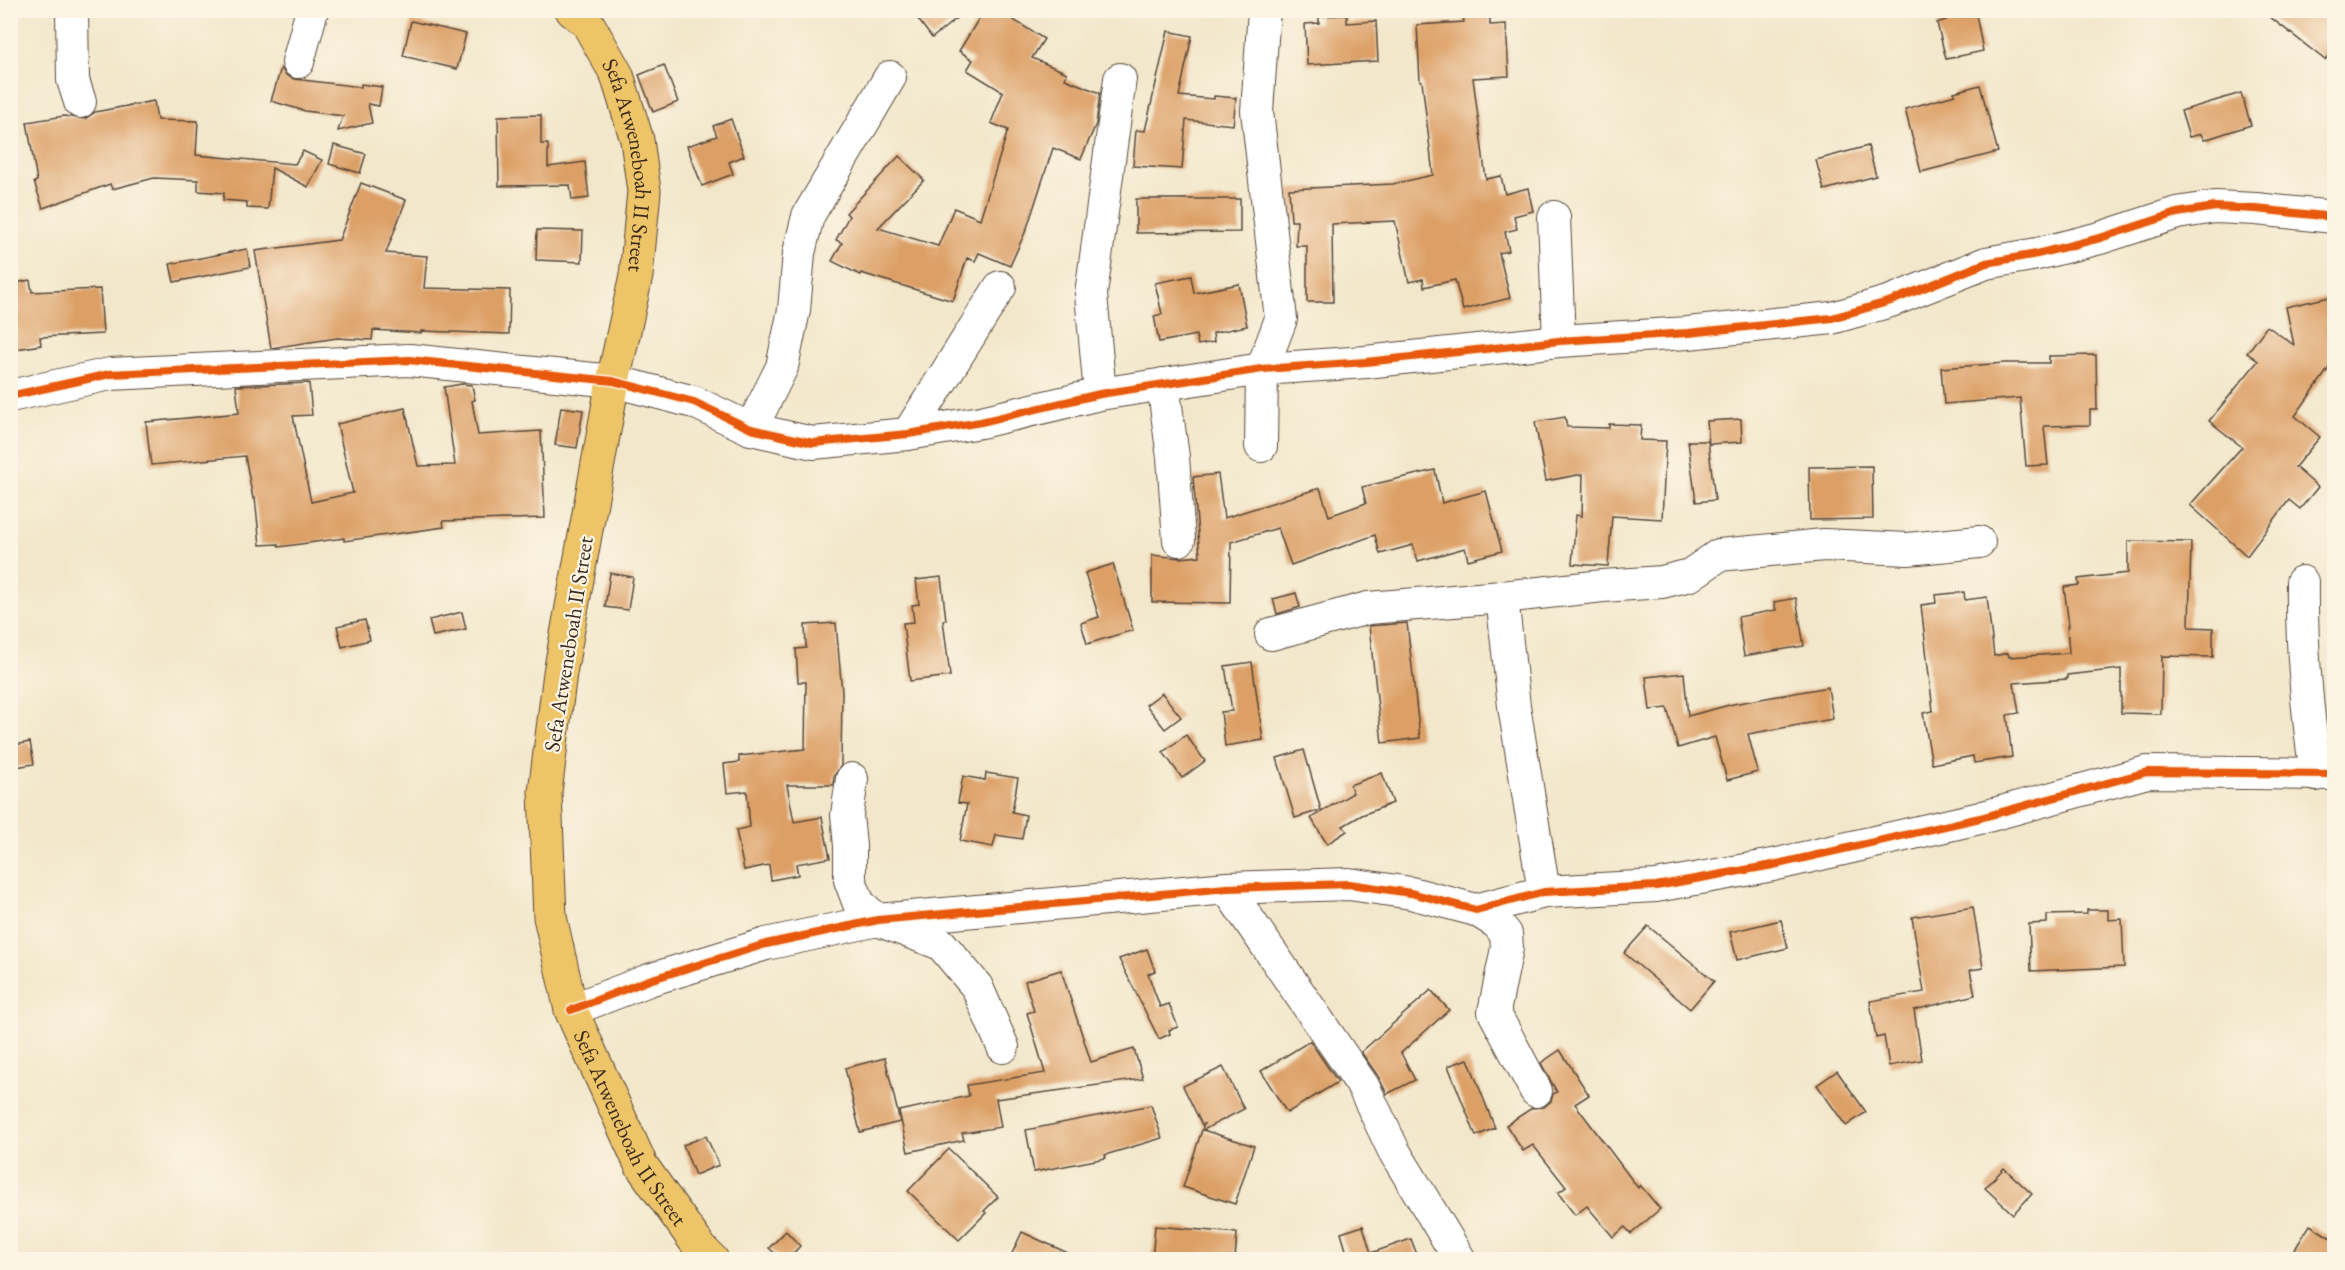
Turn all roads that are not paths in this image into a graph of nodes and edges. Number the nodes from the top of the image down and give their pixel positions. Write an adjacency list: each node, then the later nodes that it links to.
1 (72, 10): 8 (street)
2 (312, 10): 5 (street)
3 (572, 10): 14 (main road, Sefa Atweneboah II Street)
4 (1264, 10): 13 (street)
5 (298, 62)
6 (890, 78): 18 (street)
7 (1120, 79): 16 (street)
8 (80, 102)
9 (1554, 217): 12 (street)
10 (2334, 217): 12 (street)
11 (1000, 286): 19 (street)
12 (1559, 341): 13 (street)
13 (1262, 369): 15 (street); 20 (street)
14 (613, 381): 17 (street); 18 (street); 32 (main road, Sefa Atweneboah II Street)
15 (1163, 384): 16 (street); 21 (street)
16 (1100, 394): 19 (street)
17 (10, 396)
18 (751, 429): 19 (street)
19 (908, 434)
20 (1261, 446)
21 (1179, 540)
22 (1978, 542): 24 (street)
23 (2302, 582): 26 (street)
24 (1502, 597): 25 (street); 29 (street)
25 (1271, 634)
26 (2325, 774): 29 (street)
27 (852, 779): 31 (street)
28 (1227, 888): 30 (street); 31 (street); 36 (street)
29 (1544, 892): 30 (street)
30 (1476, 910): 34 (street)
31 (878, 920): 32 (street); 33 (street)
32 (571, 1011): 35 (main road, Sefa Atweneboah II Street)
33 (1004, 1047)
34 (1536, 1091)
35 (712, 1260)
36 (1460, 1260)

